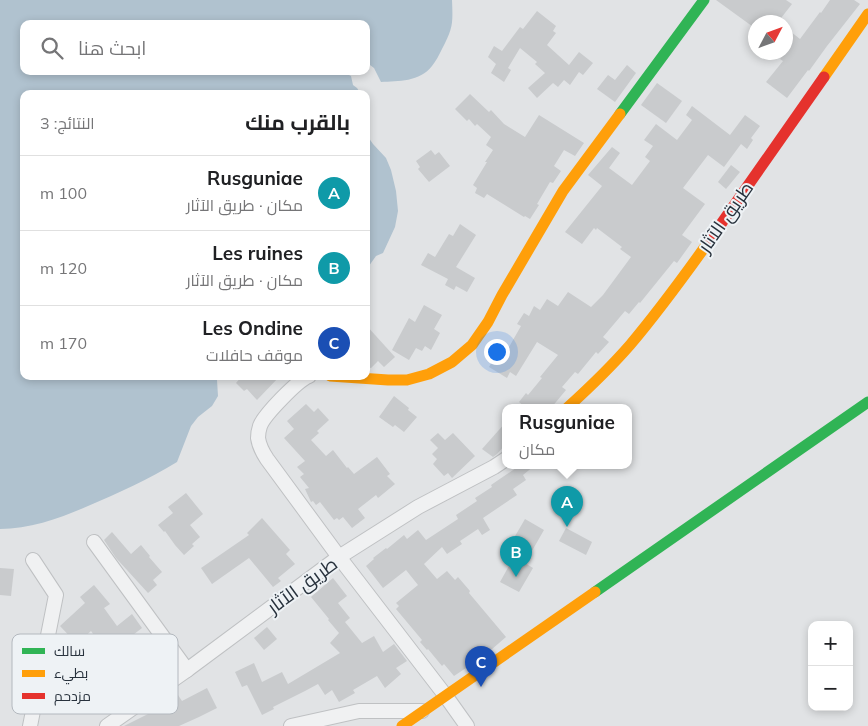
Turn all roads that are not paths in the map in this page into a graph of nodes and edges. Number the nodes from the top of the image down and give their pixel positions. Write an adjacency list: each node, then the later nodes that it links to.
1 (704, 0): 3 (street)
2 (868, 14): 6 (street, طريق الآثار)
3 (370, 378)
4 (301, 380): 9 (street)
5 (868, 402): 16 (street)
6 (571, 404)
7 (502, 462): 9 (street, طريق الآثار)
8 (94, 542): 12 (street)
9 (339, 557): 14 (street, طريق الآثار); 16 (street)
10 (34, 560): 11 (street)
11 (48, 634)
12 (161, 634)
13 (178, 658): 14 (street)
14 (187, 670): 15 (street, طريق الآثار)
15 (178, 676)
16 (445, 695): 17 (street); 22 (street)
17 (422, 712): 20 (street); 21 (street)
18 (124, 714): 19 (street, طريق الآثار)
19 (107, 726)
20 (291, 726)
21 (402, 726)
22 (466, 726)

